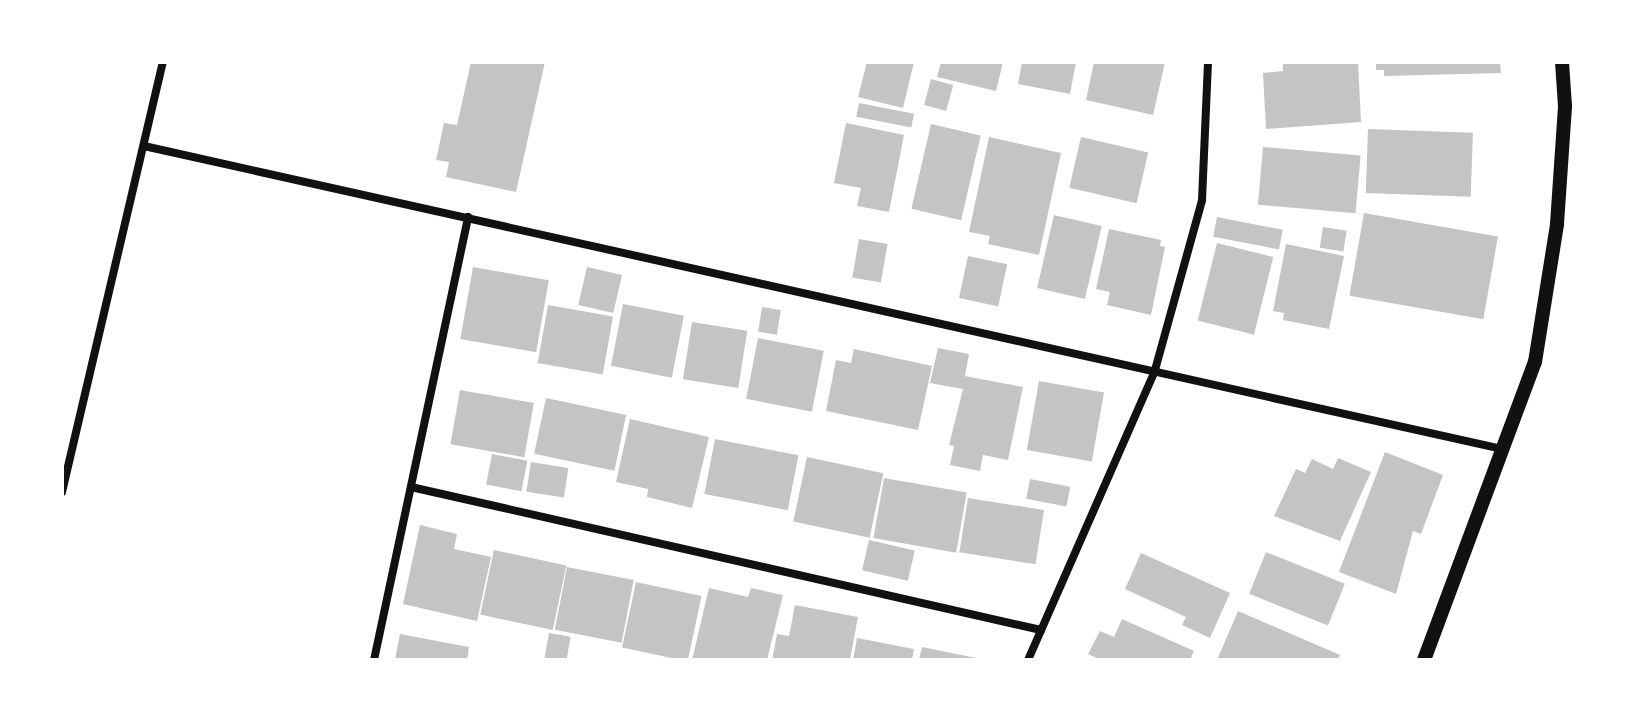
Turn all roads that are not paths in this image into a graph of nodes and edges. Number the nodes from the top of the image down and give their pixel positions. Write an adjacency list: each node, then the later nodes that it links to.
1 (163, 62): 4 (street)
2 (1208, 62): 6 (street)
3 (1562, 62): 7 (street)
4 (144, 146): 5 (street); 9 (street)
5 (468, 217): 6 (street); 8 (street)
6 (1155, 370): 7 (street); 10 (street)
7 (1502, 449): 13 (street)
8 (411, 487): 10 (street); 11 (street)
9 (62, 492)
10 (1041, 630): 12 (street)
11 (374, 660)
12 (1028, 660)
13 (1424, 660)

